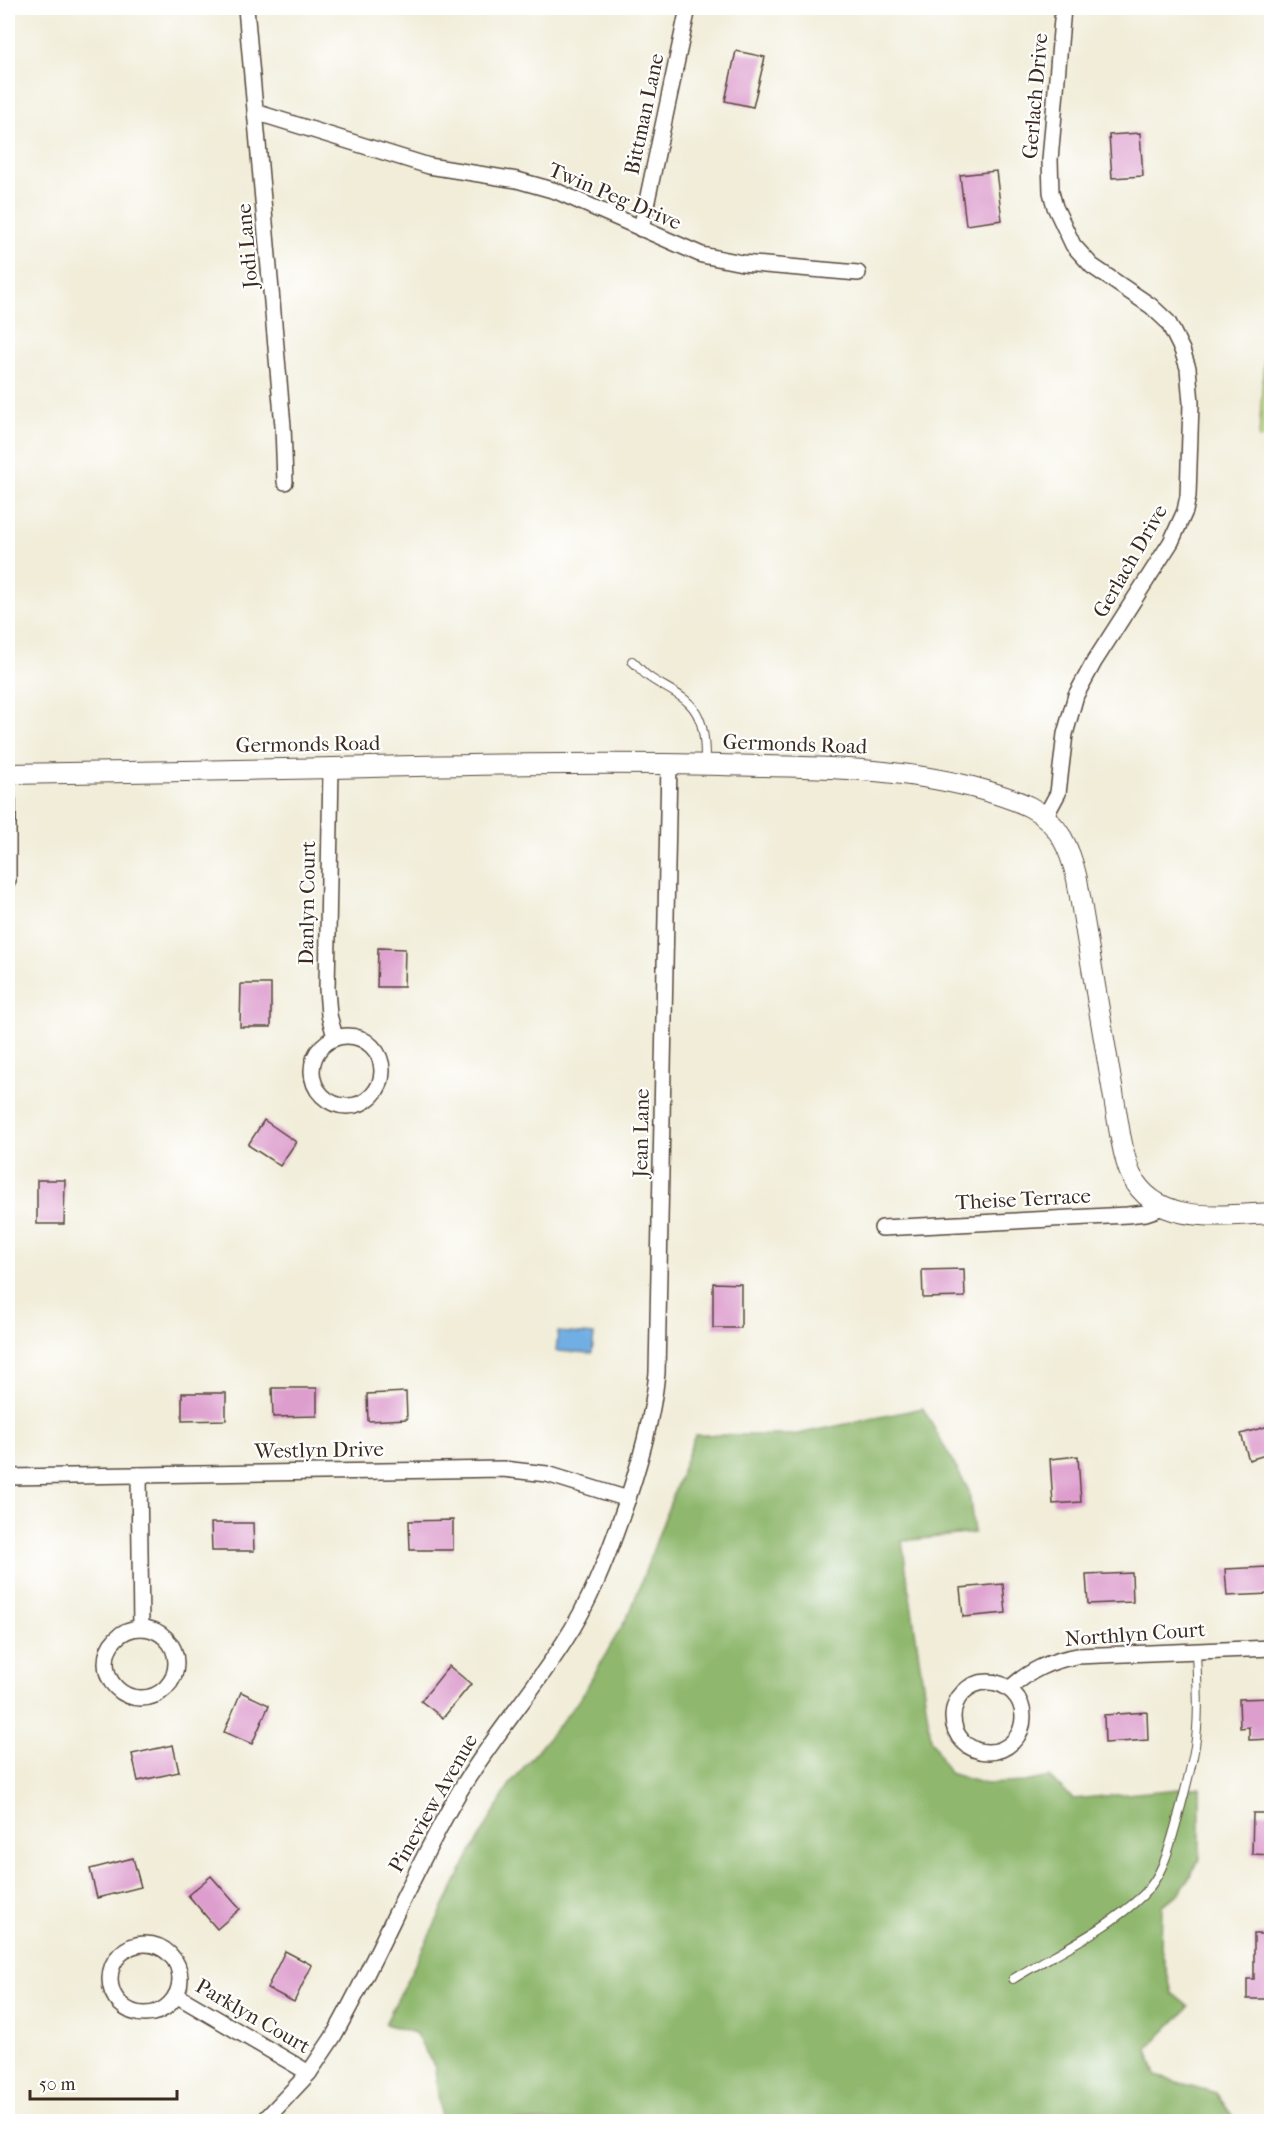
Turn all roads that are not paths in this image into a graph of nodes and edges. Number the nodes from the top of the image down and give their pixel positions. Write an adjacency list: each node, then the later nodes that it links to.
1 (246, 8): 4 (street, Jodi Lane)
2 (688, 8): 5 (street, Bittman Lane)
3 (1063, 8): 14 (street, Gerlach Drive)
4 (255, 112): 5 (street, Twin Peg Drive); 7 (street, Jodi Lane)
5 (641, 229): 6 (street, Twin Peg Drive)
6 (858, 273)
7 (285, 482)
8 (632, 661): 10 (lane)
9 (669, 764): 10 (street, Germonds Road); 11 (street, Germonds Road); 22 (street, Jean Lane)
10 (705, 765): 14 (street, Germonds Road)
11 (331, 768): 12 (street, Germonds Road); 16 (street, Danlyn Court)
12 (8, 774)
13 (8, 801): 15 (street)
14 (1045, 817): 17 (street, Germonds Road)
15 (8, 881)
16 (335, 1037): 16 (street)
17 (1164, 1207): 18 (street, Germonds Road); 19 (street, Theise Terrace)
18 (1272, 1212)
19 (882, 1228)
20 (139, 1474): 21 (street, Westlyn Drive); 22 (street, Westlyn Drive); 23 (street)
21 (8, 1477)
22 (628, 1499): 29 (street, Pineview Avenue)
23 (141, 1628): 23 (street)
24 (1272, 1648): 25 (street, Northlyn Court)
25 (1196, 1651): 26 (street, Northlyn Court); 27 (lane)
26 (1009, 1689): 26 (street)
27 (1013, 1979)
28 (176, 1995): 28 (street, Parklyn Court); 29 (street, Parklyn Court)
29 (309, 2073): 30 (street, Pineview Avenue)
30 (263, 2121)

